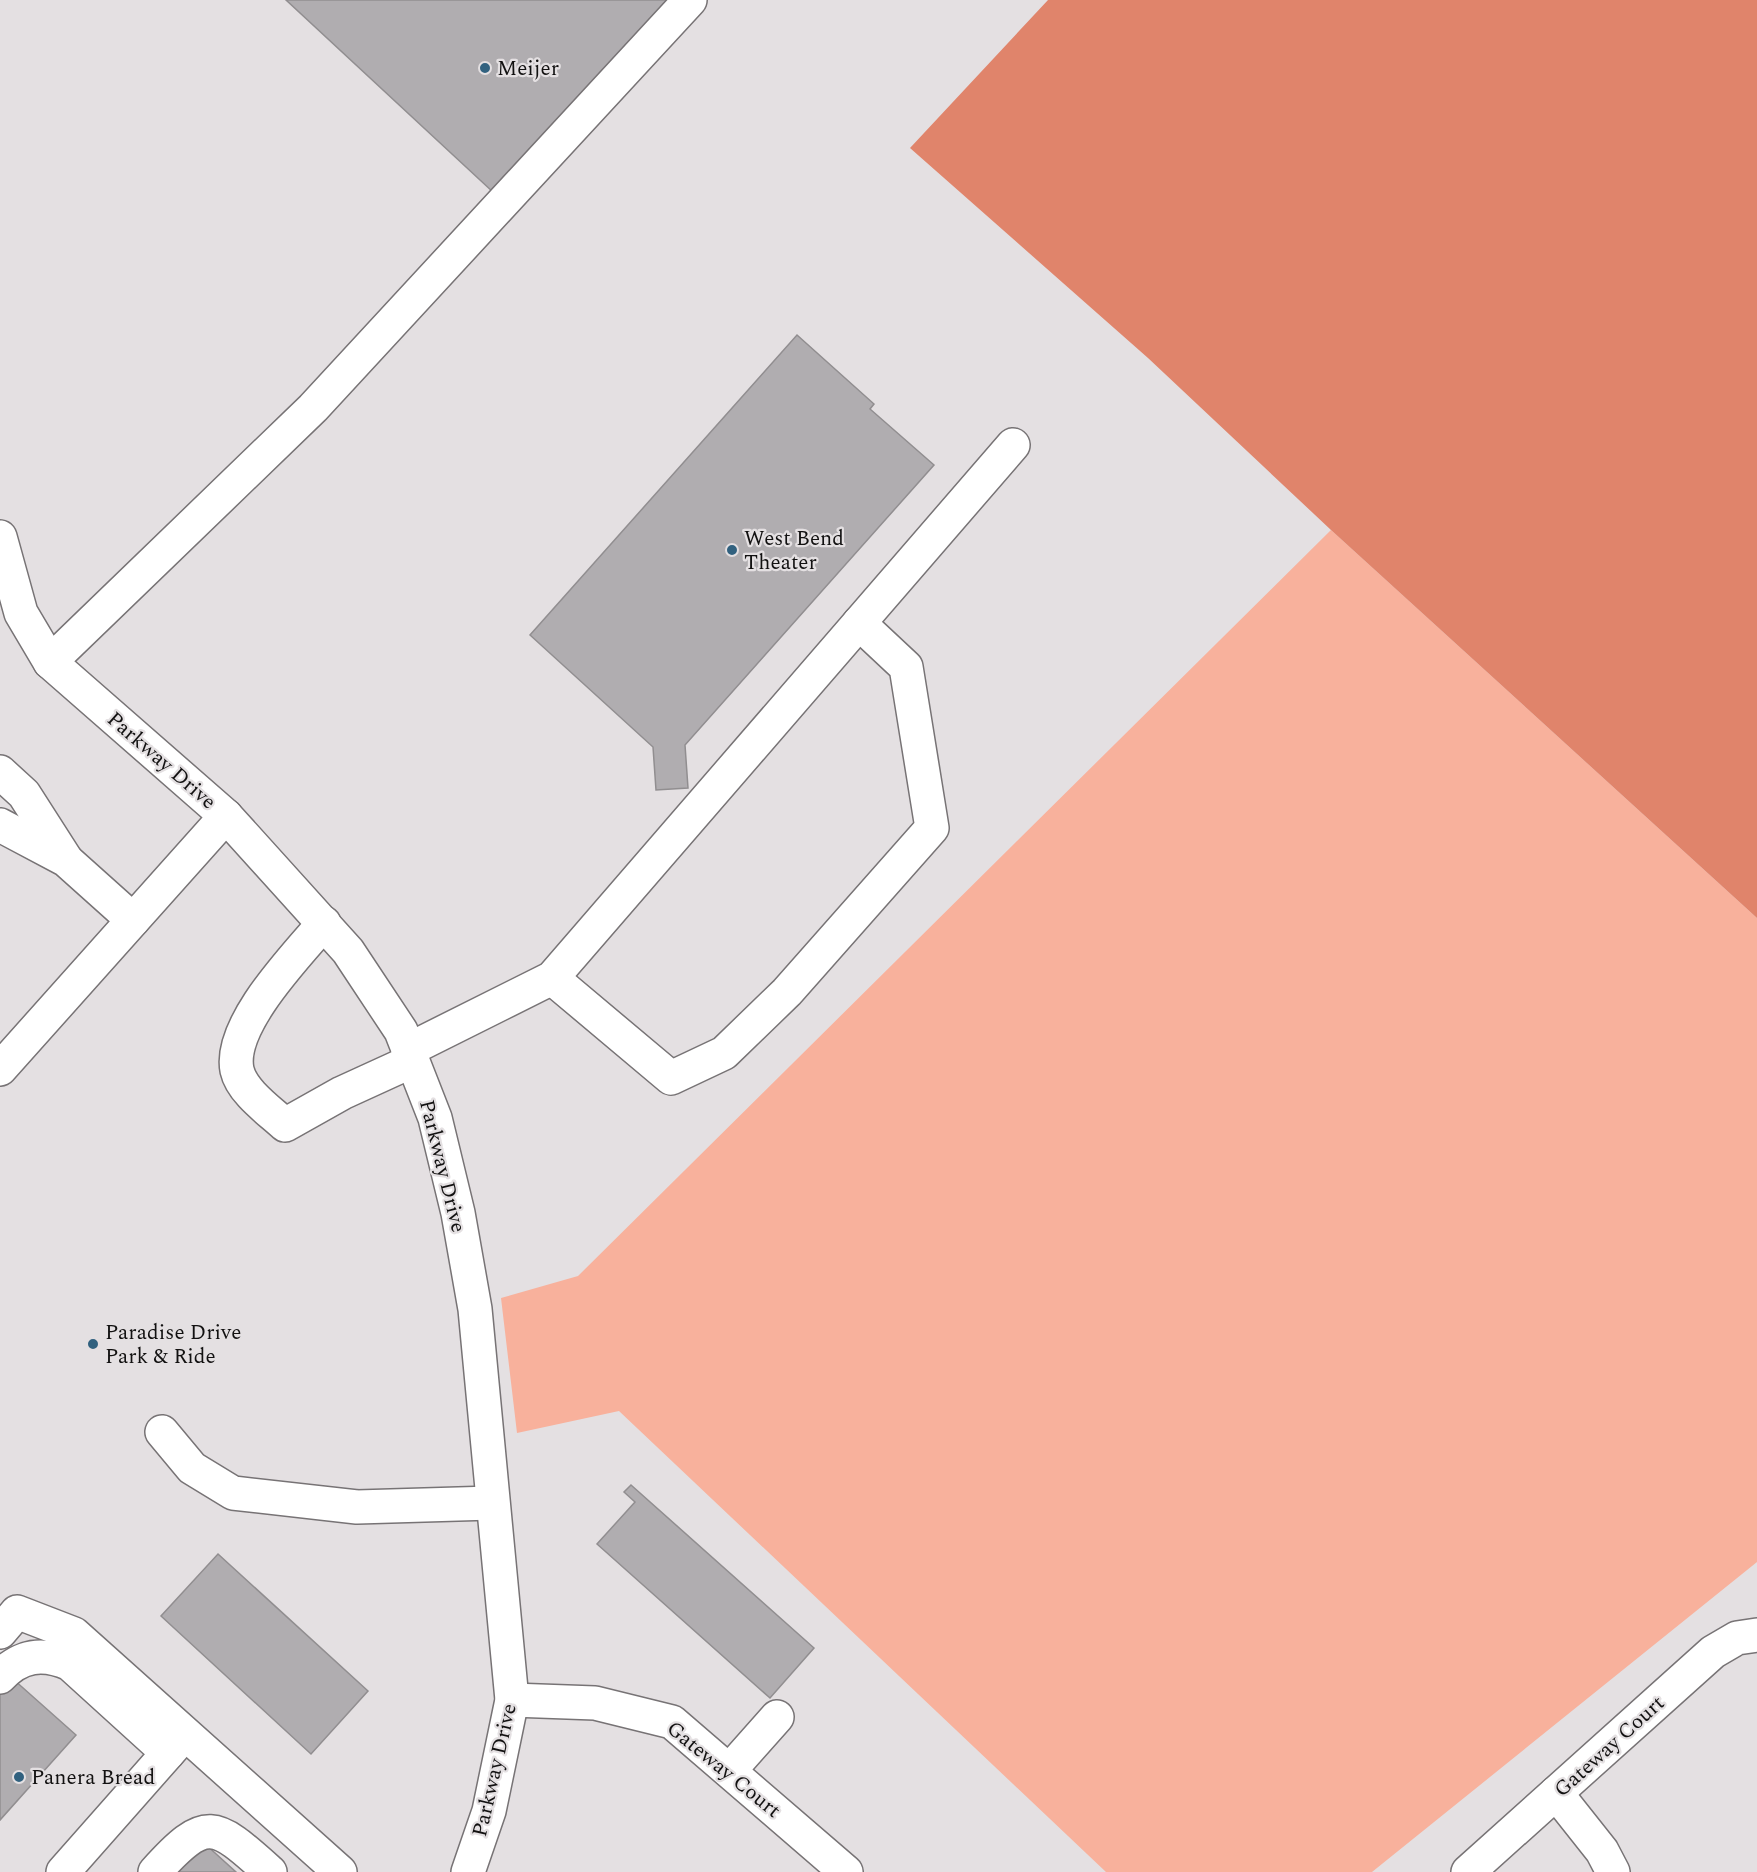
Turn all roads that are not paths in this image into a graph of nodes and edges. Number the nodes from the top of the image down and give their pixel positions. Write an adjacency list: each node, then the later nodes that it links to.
1 (690, 0): 5 (street)
2 (1013, 444): 4 (street)
3 (0, 537): 5 (street, Parkway Drive)
4 (859, 623): 12 (street); 12 (street)
5 (50, 662): 7 (street, Parkway Drive)
6 (0, 772): 9 (street)
7 (226, 816): 10 (street); 11 (street, Parkway Drive)
8 (0, 825): 9 (street)
9 (66, 860): 10 (street)
10 (133, 920): 14 (street)
11 (324, 923): 13 (street, Parkway Drive); 13 (street)
12 (552, 978): 13 (street)
13 (410, 1056): 16 (street, Parkway Drive)
14 (0, 1069)
15 (162, 1432): 16 (street)
16 (492, 1503): 20 (street, Parkway Drive)
17 (6, 1614): 22 (street)
18 (1757, 1635): 24 (street, Gateway Court)
19 (0, 1677): 22 (street)
20 (512, 1700): 23 (street, Gateway Court); 30 (street, Parkway Drive)
21 (777, 1718): 23 (street)
22 (176, 1743): 26 (street); 27 (street)
23 (730, 1770): 25 (street, Gateway Court)
24 (1556, 1794): 31 (street, Gateway Court); 32 (street)
25 (828, 1866)
26 (325, 1868)
27 (63, 1872)
28 (155, 1872): 29 (street)
29 (270, 1872)
30 (468, 1872)
31 (1468, 1872)
32 (1613, 1872)

